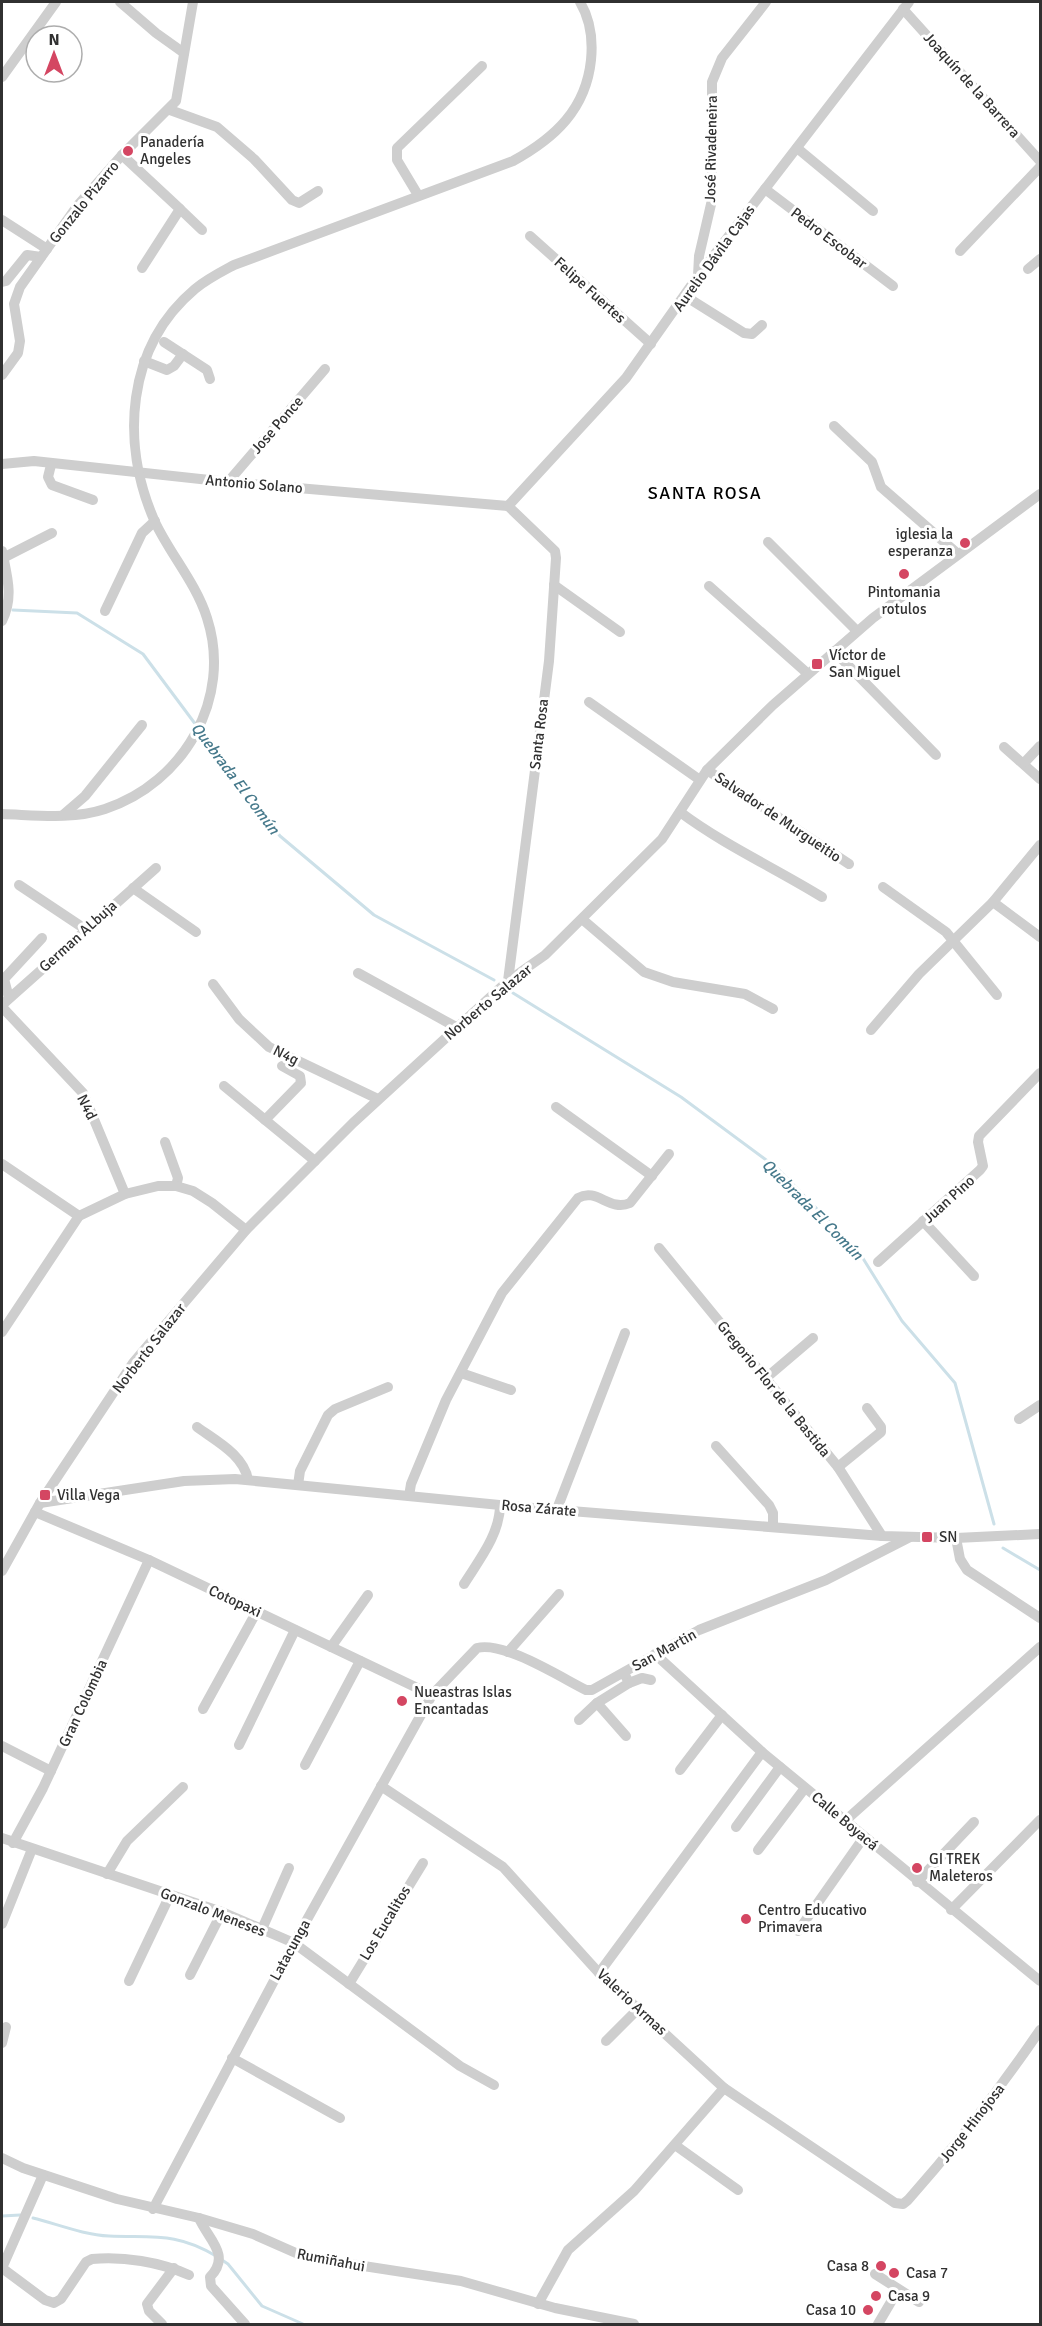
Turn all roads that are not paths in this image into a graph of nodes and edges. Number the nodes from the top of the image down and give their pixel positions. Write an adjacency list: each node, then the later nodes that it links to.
1 (56, 2): 9 (street)
2 (120, 2): 7 (street)
3 (193, 2): 7 (street, Gonzalo Pizarro)
4 (580, 2): 17 (street)
5 (766, 2): 28 (street, José Rivadeneira)
6 (906, 5): 11 (street, Aurelio Dávila Cajas); 13 (street, Joaquín de la Barrera)
7 (184, 53): 10 (street, Gonzalo Pizarro)
8 (482, 66): 17 (street)
9 (2, 77)
10 (170, 110): 12 (street, Gonzalo Pizarro); 16 (street)
11 (797, 148): 15 (street, Aurelio Dávila Cajas); 19 (street)
12 (122, 155): 18 (street); 24 (street, Gonzalo Pizarro)
13 (1041, 161)
14 (1041, 166): 23 (street)
15 (765, 189): 28 (street, Aurelio Dávila Cajas); 30 (street, Pedro Escobar)
16 (318, 191)
17 (418, 195): 36 (street)
18 (180, 209): 21 (street); 26 (street)
19 (873, 212)
20 (2, 220): 24 (street)
21 (202, 230)
22 (530, 236): 34 (street, Felipe Fuertes)
23 (960, 250)
24 (44, 253): 29 (street); 38 (street, Gonzalo Pizarro)
25 (1041, 259): 27 (street)
26 (142, 268)
27 (1028, 269)
28 (698, 276): 31 (street, Aurelio Dávila Cajas)
29 (2, 282)
30 (893, 286)
31 (685, 296): 32 (street); 34 (street, Aurelio Dávila Cajas)
32 (762, 325)
33 (164, 342): 35 (street)
34 (651, 344): 47 (street, Aurelio Dávila Cajas)
35 (183, 354): 36 (street); 39 (street)
36 (144, 361): 43 (street)
37 (325, 369): 44 (street, Jose Ponce)
38 (2, 375)
39 (210, 379)
40 (834, 426): 52 (street)
41 (2, 464): 42 (street, Antonio Solano)
42 (51, 465): 43 (street, Antonio Solano); 46 (street)
43 (140, 473): 44 (street, Antonio Solano); 48 (street)
44 (228, 482): 47 (street, Antonio Solano)
45 (1041, 494): 52 (street, Norberto Salazar)
46 (93, 500)
47 (508, 506): 53 (street, Santa Rosa)
48 (155, 521): 55 (street); 72 (street)
49 (52, 533): 51 (street)
50 (768, 542): 57 (street)
51 (2, 554): 56 (street)
52 (958, 554): 57 (street, Norberto Salazar)
53 (554, 585): 58 (street); 89 (street, Santa Rosa)
54 (709, 586): 60 (street)
55 (105, 611)
56 (2, 621)
57 (857, 631): 59 (street, Norberto Salazar)
58 (620, 632)
59 (834, 651): 60 (street, Norberto Salazar); 65 (street)
60 (807, 673): 67 (street, Norberto Salazar)
61 (589, 702): 69 (street)
62 (142, 725): 72 (street)
63 (1041, 746): 66 (street)
64 (1004, 747): 66 (street)
65 (936, 755)
66 (1025, 762): 68 (street)
67 (707, 770): 69 (street, Norberto Salazar); 74 (street, Salvador de Murgueitio)
68 (1041, 779)
69 (700, 780): 70 (street, Norberto Salazar)
70 (680, 812): 79 (street); 81 (street, Norberto Salazar)
71 (2, 814): 72 (street)
72 (63, 816)
73 (1041, 844): 80 (street)
74 (849, 864)
75 (156, 868): 78 (street, German ALbuja)
76 (19, 885): 82 (street)
77 (883, 887): 86 (street)
78 (133, 888): 82 (street, German ALbuja); 83 (street)
79 (822, 897)
80 (993, 902): 84 (street); 86 (street)
81 (582, 919): 89 (street, Norberto Salazar); 93 (street)
82 (85, 929): 92 (street, German ALbuja)
83 (196, 932)
84 (1041, 937)
85 (42, 938): 88 (street)
86 (953, 938): 91 (street); 95 (street)
87 (358, 973): 94 (street)
88 (3, 980): 92 (street)
89 (508, 981): 94 (street, Norberto Salazar)
90 (213, 984): 99 (street, N4g)
91 (997, 995)
92 (4, 1003): 108 (street, N4d)
93 (773, 1009)
94 (456, 1027): 99 (street, Norberto Salazar)
95 (871, 1030)
96 (282, 1066): 101 (street)
97 (1041, 1073): 110 (street, Juan Pino)
98 (224, 1086): 101 (street)
99 (378, 1099): 104 (street, Norberto Salazar)
100 (556, 1107): 106 (street)
101 (266, 1120): 104 (street)
102 (165, 1142): 107 (street)
103 (669, 1154): 106 (street)
104 (315, 1161): 111 (street, Norberto Salazar)
105 (2, 1164): 109 (street)
106 (652, 1176): 118 (street)
107 (176, 1186): 108 (street); 111 (street)
108 (125, 1194): 109 (street)
109 (79, 1216): 115 (street)
110 (923, 1221): 113 (street, Juan Pino); 114 (street)
111 (246, 1230): 132 (street, Norberto Salazar)
112 (659, 1248): 119 (street, Gregorio Flor de la Bastida)
113 (878, 1262)
114 (974, 1276)
115 (2, 1332)
116 (625, 1333): 133 (street)
117 (813, 1338): 119 (street)
118 (461, 1373): 121 (street); 130 (street)
119 (766, 1378): 127 (street, Gregorio Flor de la Bastida)
120 (388, 1387): 129 (street)
121 (511, 1390)
122 (1041, 1405): 124 (street)
123 (867, 1408): 127 (street)
124 (1019, 1419)
125 (197, 1427): 128 (street)
126 (716, 1446): 134 (street)
127 (838, 1467): 136 (street, Gregorio Flor de la Bastida)
128 (248, 1480): 129 (street, Rosa Zárate); 132 (street, Rosa Zárate)
129 (298, 1485): 130 (street, Rosa Zárate)
130 (409, 1496): 131 (street, Rosa Zárate)
131 (500, 1504): 133 (street, Rosa Zárate); 141 (street)
132 (38, 1507): 139 (street, Cotopaxi); 140 (street, Norberto Salazar)
133 (557, 1509): 134 (street, Rosa Zárate)
134 (773, 1527): 136 (street, Rosa Zárate)
135 (1041, 1534): 138 (street, Rosa Zárate)
136 (882, 1536): 137 (street, Rosa Zárate)
137 (910, 1537): 138 (street, Rosa Zárate); 150 (street, San Martin)
138 (956, 1538): 145 (street)
139 (149, 1560): 144 (street, Cotopaxi); 166 (street, Gran Colombia)
140 (2, 1571)
141 (464, 1584)
142 (559, 1594): 149 (street)
143 (368, 1595): 147 (street)
144 (257, 1611): 146 (street, Cotopaxi); 156 (street)
145 (1041, 1618)
146 (296, 1630): 147 (street, Cotopaxi); 160 (street)
147 (331, 1647): 151 (street, Cotopaxi)
148 (1041, 1647): 170 (street)
149 (508, 1652): 152 (street, San Martin); 154 (street, San Martin)
150 (655, 1654): 152 (street, San Martin); 157 (street, Calle Boyacá)
151 (360, 1660): 154 (street, Cotopaxi); 163 (street)
152 (627, 1678): 153 (street); 155 (street)
153 (651, 1680)
154 (432, 1695): 167 (street, Latacunga)
155 (597, 1702): 158 (street); 159 (street)
156 (203, 1709)
157 (722, 1715): 162 (street, Calle Boyacá); 165 (street)
158 (579, 1720)
159 (626, 1736)
160 (239, 1745)
161 (2, 1746): 166 (street)
162 (762, 1752): 164 (street, Calle Boyacá); 190 (street)
163 (305, 1765)
164 (780, 1767): 169 (street, Calle Boyacá); 173 (street)
165 (680, 1770)
166 (51, 1772): 176 (street, Gran Colombia)
167 (381, 1786): 189 (street, Latacunga); 190 (street, Valerio Armas)
168 (183, 1787): 181 (street)
169 (805, 1788): 170 (street, Calle Boyacá); 178 (street)
170 (846, 1820): 174 (street, Calle Boyacá)
171 (1041, 1820): 184 (street)
172 (974, 1822): 182 (street)
173 (736, 1827)
174 (864, 1837): 182 (street, Calle Boyacá); 188 (street)
175 (2, 1838): 176 (street, Gonzalo Meneses)
176 (13, 1843): 177 (street, Gonzalo Meneses)
177 (32, 1849): 181 (street, Gonzalo Meneses); 186 (street)
178 (758, 1850)
179 (423, 1863): 194 (street, Los Eucalitos)
180 (289, 1868): 187 (street)
181 (107, 1874): 183 (street, Gonzalo Meneses)
182 (917, 1882): 184 (street, Calle Boyacá)
183 (170, 1895): 185 (street, Gonzalo Meneses); 193 (street)
184 (951, 1910): 192 (street, Calle Boyacá)
185 (222, 1912): 187 (street, Gonzalo Meneses); 191 (street)
186 (2, 1924)
187 (262, 1929): 189 (street, Gonzalo Meneses)
188 (798, 1931)
189 (294, 1943): 194 (street, Gonzalo Meneses); 200 (street, Latacunga)
190 (599, 1972): 195 (street, Valerio Armas)
191 (190, 1975)
192 (1040, 1979)
193 (129, 1981)
194 (349, 1984): 201 (street, Gonzalo Meneses)
195 (638, 2008): 198 (street); 202 (street, Valerio Armas)
196 (6, 2027): 199 (street)
197 (1041, 2030): 208 (street, Jorge Hinojosa)
198 (606, 2041)
199 (2, 2043)
200 (232, 2058): 203 (street); 209 (street, Latacunga)
201 (494, 2085)
202 (724, 2088): 204 (street); 208 (street, Valerio Armas)
203 (340, 2118)
204 (675, 2145): 207 (street); 217 (street)
205 (2, 2158): 206 (street, Rumiñahui)
206 (42, 2175): 209 (street, Rumiñahui); 211 (street)
207 (738, 2190)
208 (895, 2203)
209 (153, 2209): 210 (street, Rumiñahui)
210 (199, 2217): 217 (street, Rumiñahui); 220 (street)
211 (2, 2268): 212 (street)
212 (174, 2268): 213 (street); 219 (street)
213 (189, 2274)
214 (875, 2274): 215 (street)
215 (898, 2290): 216 (street); 222 (street)
216 (920, 2302)
217 (538, 2304): 218 (street, Rumiñahui)
218 (585, 2320): 221 (street, Rumiñahui)
219 (162, 2324)
220 (245, 2325)
221 (634, 2325)
222 (878, 2325)

